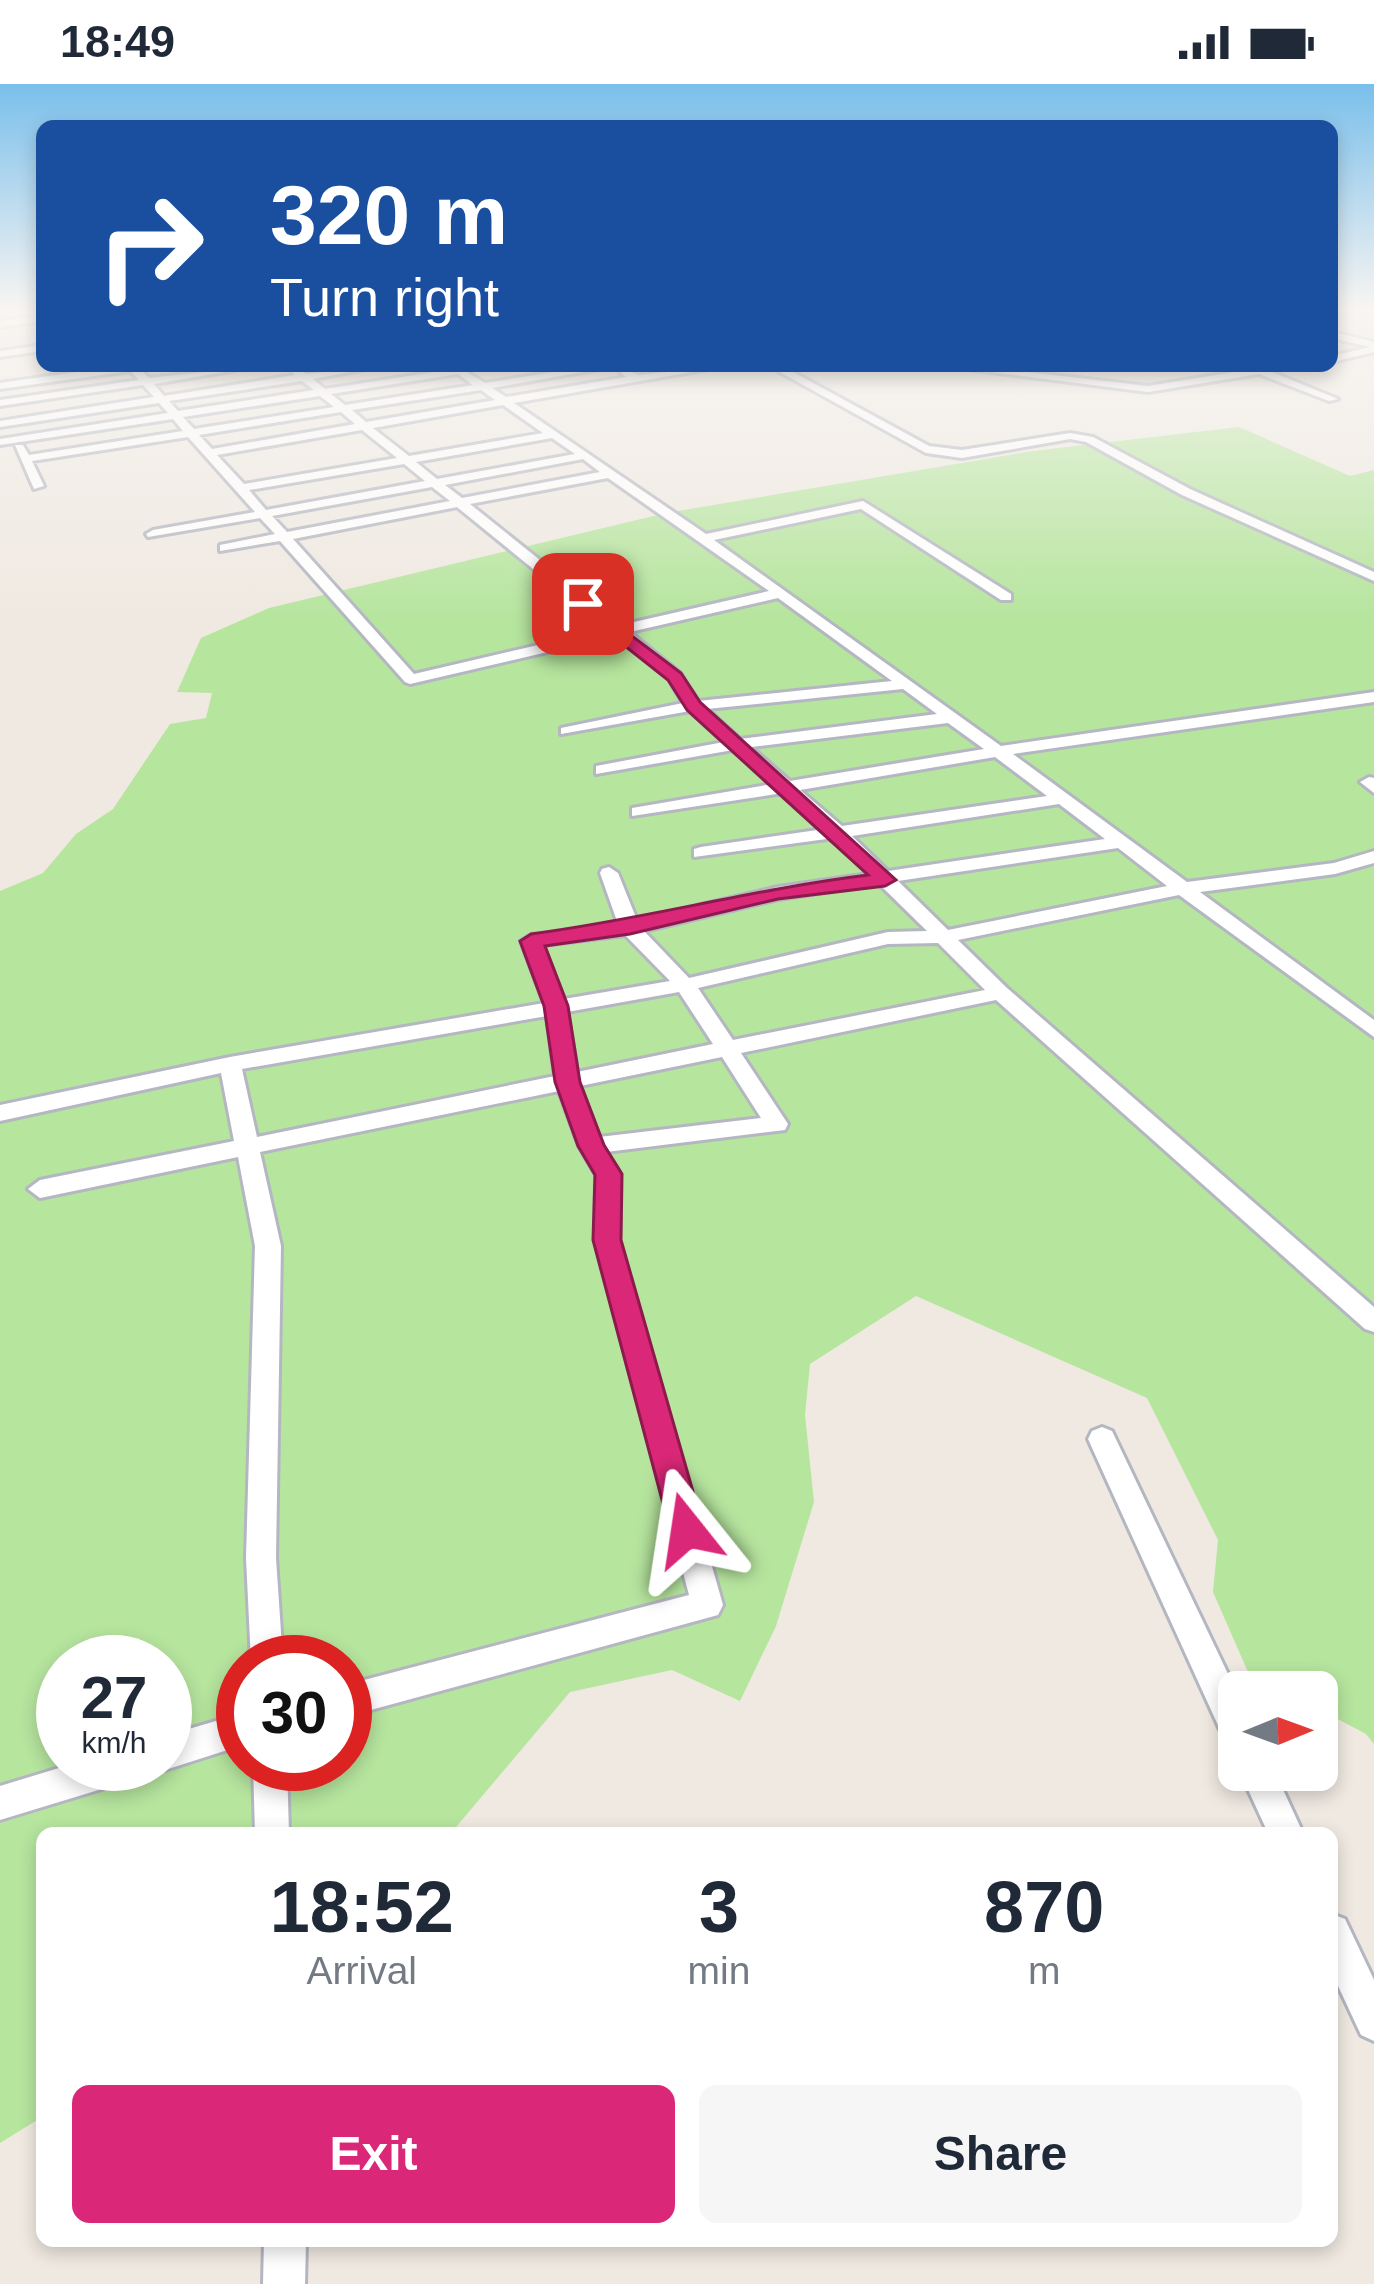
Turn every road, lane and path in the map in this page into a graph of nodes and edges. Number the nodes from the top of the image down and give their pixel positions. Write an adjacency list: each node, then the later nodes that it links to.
1 (57, 414): 10 (street)
2 (172, 414): 9 (street)
3 (188, 414): 9 (street)
4 (320, 414): 12 (street)
5 (347, 414): 11 (street)
6 (443, 414): 11 (street)
7 (524, 414): 13 (street)
8 (861, 414): 29 (street)
9 (174, 416): 12 (street); 14 (street)
10 (1, 421): 14 (street)
11 (364, 428): 15 (street); 18 (street)
12 (191, 434): 15 (street); 17 (street)
13 (555, 434): 16 (street); 18 (street)
14 (8, 441): 17 (street)
15 (209, 453): 22 (street)
16 (587, 455): 19 (street); 20 (street)
17 (25, 459): 21 (street)
18 (405, 462): 20 (street); 22 (street)
19 (613, 473): 23 (street); 27 (street)
20 (430, 482): 23 (street); 24 (street)
21 (38, 486)
22 (242, 488): 24 (street)
23 (457, 505): 26 (street); 32 (street)
24 (264, 514): 25 (street); 26 (street)
25 (153, 534)
26 (284, 537): 28 (street); 32 (street)
27 (704, 538): 30 (street); 31 (street)
28 (225, 548)
29 (1374, 578)
30 (781, 593): 32 (street); 33 (street)
31 (1006, 597)
32 (614, 629): 35 (street)
33 (907, 684): 35 (street); 36 (street)
34 (1374, 697): 39 (street)
35 (693, 706): 37 (street); 38 (street)
36 (954, 717): 38 (street); 39 (street)
37 (566, 731)
38 (736, 744): 40 (street); 41 (street)
39 (1000, 752): 41 (street); 42 (street)
40 (602, 770)
41 (780, 786): 43 (street); 44 (street)
42 (1066, 798): 44 (street); 45 (street)
43 (638, 812)
44 (837, 831): 46 (street); 49 (street)
45 (1124, 842): 49 (street); 50 (street)
46 (701, 853)
47 (1374, 856): 50 (street)
48 (609, 873): 51 (street)
49 (885, 880): 51 (street); 52 (street)
50 (1184, 888): 52 (street); 56 (street)
51 (630, 928): 53 (street); 55 (street)
52 (941, 937): 53 (street); 54 (street)
53 (685, 986): 55 (street); 57 (street)
54 (1000, 993): 57 (street); 64 (street)
55 (556, 1006): 58 (street); 59 (street)
56 (1374, 1030)
57 (727, 1047): 59 (street); 62 (street)
58 (230, 1064): 60 (street); 61 (street)
59 (567, 1082): 61 (street); 62 (street)
60 (0, 1113)
61 (246, 1145): 63 (street); 66 (street)
62 (591, 1146): 68 (street)
63 (40, 1189)
64 (1374, 1322)
65 (1102, 1439): 67 (street)
66 (265, 1635)
67 (1218, 1688)
68 (372, 1694)
69 (39, 1791): 72 (street)
70 (271, 1791): 73 (street)
71 (1266, 1791): 74 (street)
72 (0, 1803)
73 (272, 1827)
74 (1283, 1827)
75 (1338, 1945): 76 (street)
76 (1374, 2022)
77 (285, 2247): 78 (street)
78 (284, 2284)

